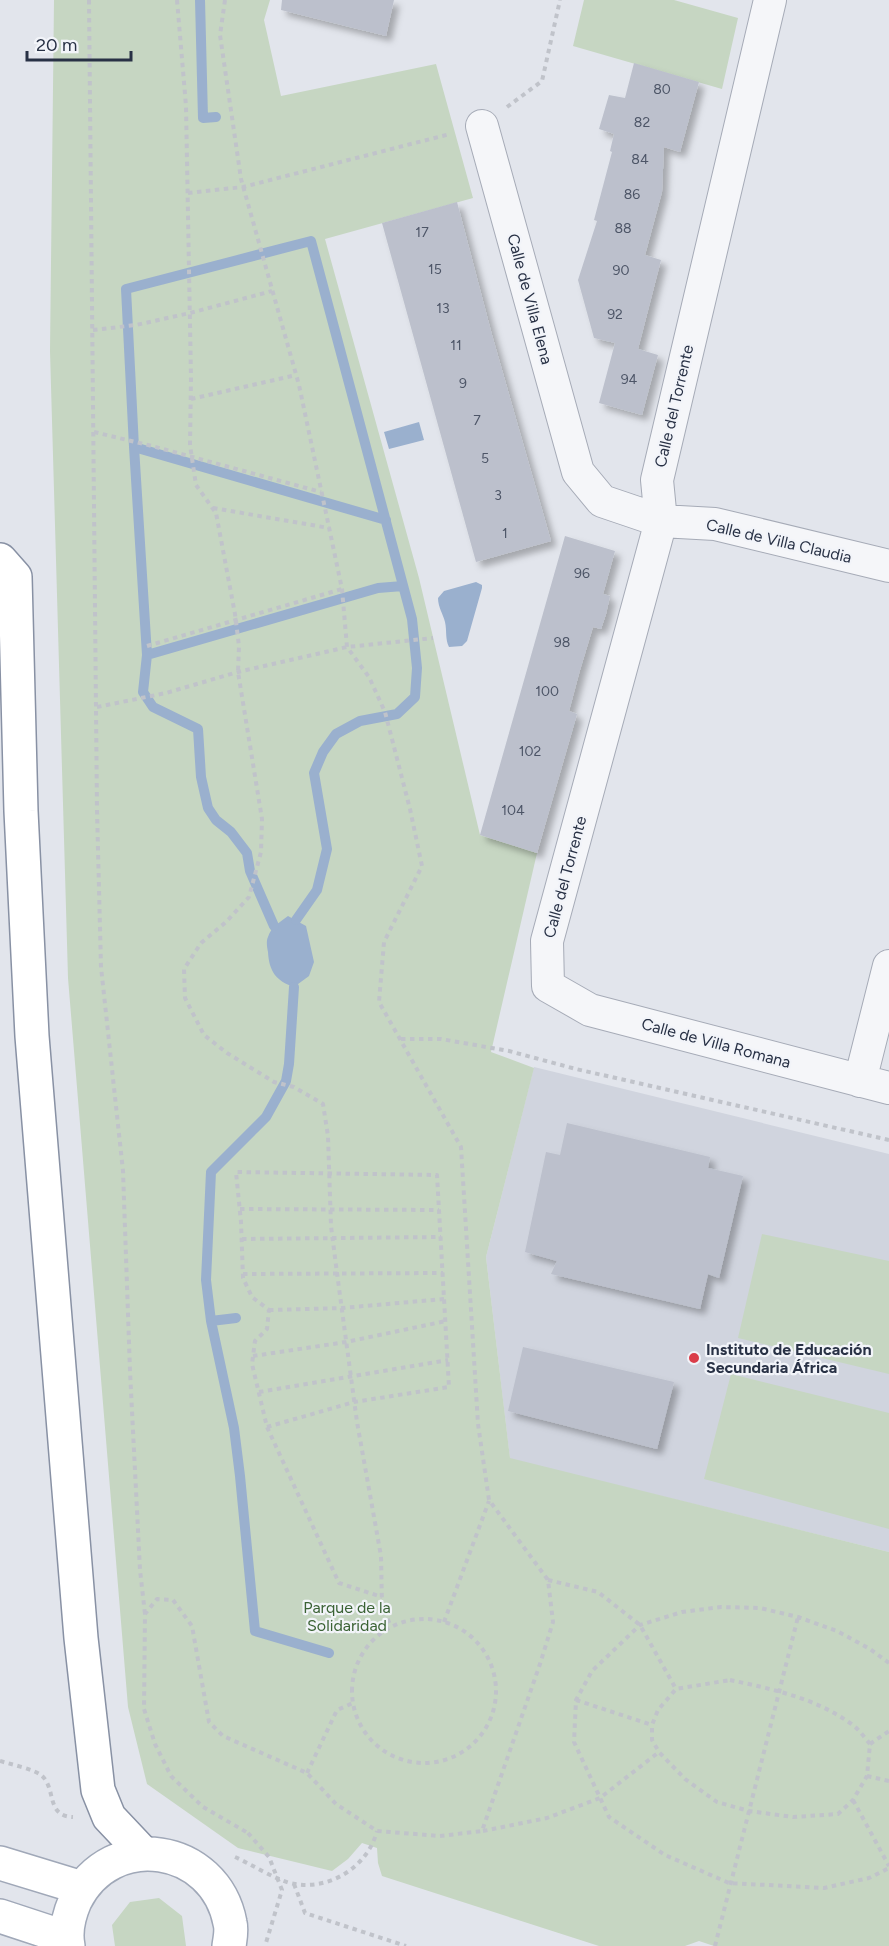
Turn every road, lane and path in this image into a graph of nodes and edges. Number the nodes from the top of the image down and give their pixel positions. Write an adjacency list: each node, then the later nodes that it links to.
1 (89, 0): 11 (path)
2 (177, 0): 8 (path)
3 (225, 0): 7 (path)
4 (560, 0): 6 (path)
5 (770, 0): 19 (street, Calle del Torrente)
6 (482, 126): 7 (path); 16 (street, Calle de Villa Elena)
7 (243, 187): 8 (path); 9 (path)
8 (188, 193): 10 (path)
9 (272, 291): 10 (path); 12 (path)
10 (190, 314): 11 (path); 13 (path)
11 (93, 330): 14 (path)
12 (296, 375): 13 (path); 17 (path)
13 (191, 399): 15 (path)
14 (94, 432): 15 (path); 29 (path)
15 (192, 457): 17 (path); 18 (path)
16 (578, 472): 19 (street, Calle de Villa Claudia)
17 (321, 492): 20 (path)
18 (213, 508): 20 (path); 24 (path)
19 (661, 521): 22 (street, Calle de Villa Claudia); 31 (street, Calle del Torrente)
20 (329, 528): 23 (path)
21 (0, 560): 81 (main road)
22 (889, 566)
23 (342, 589): 24 (path); 27 (path)
24 (236, 622): 26 (path); 28 (path)
25 (433, 638): 27 (path)
26 (147, 646)
27 (347, 647): 28 (path); 32 (path)
28 (238, 672): 29 (path); 35 (path)
29 (97, 707): 59 (path)
30 (889, 966): 33 (street)
31 (548, 986): 33 (street, Calle de Villa Romana)
32 (400, 1039): 34 (path); 56 (path)
33 (874, 1084)
34 (889, 1140)
35 (329, 1174): 36 (path); 37 (path); 38 (path)
36 (240, 1209): 37 (path); 40 (path)
37 (330, 1210): 38 (path); 41 (path)
38 (439, 1210): 39 (path)
39 (441, 1238): 41 (path); 43 (path)
40 (242, 1239): 41 (path); 44 (path)
41 (333, 1239): 42 (path)
42 (337, 1273): 43 (path); 44 (path); 46 (path)
43 (443, 1273): 45 (path)
44 (243, 1274): 47 (path)
45 (444, 1299): 46 (path); 48 (path)
46 (342, 1308): 47 (path); 49 (path)
47 (269, 1310): 50 (path)
48 (446, 1321): 49 (path); 51 (path)
49 (346, 1342): 50 (path); 52 (path)
50 (253, 1356): 53 (path)
51 (448, 1360): 52 (path); 54 (path)
52 (351, 1377): 53 (path); 54 (path)
53 (258, 1392): 55 (path)
54 (354, 1402): 55 (path); 58 (path)
55 (267, 1427): 58 (path)
56 (489, 1500): 57 (path); 61 (path)
57 (548, 1580): 62 (path); 80 (path)
58 (382, 1597): 63 (path)
59 (145, 1614): 73 (path); 91 (path, bridge)
60 (798, 1617): 62 (path); 64 (path); 66 (path)
61 (444, 1622): 63 (path); 68 (path)
62 (640, 1625): 65 (path); 67 (path)
63 (391, 1627): 68 (path)
64 (889, 1663)
65 (676, 1689): 66 (path); 69 (path)
66 (780, 1690): 71 (path); 78 (path)
67 (576, 1700): 69 (path); 76 (path)
68 (353, 1704): 73 (path)
69 (652, 1725): 72 (path)
70 (889, 1731): 71 (path)
71 (870, 1744): 74 (path)
72 (659, 1752): 76 (path); 78 (path)
73 (307, 1773): 79 (path)
74 (867, 1776): 75 (path); 77 (path)
75 (889, 1781)
76 (600, 1798): 80 (path); 85 (path)
77 (853, 1800): 78 (path); 83 (path)
78 (750, 1811): 85 (path)
79 (377, 1831): 80 (path); 84 (path)
80 (482, 1831)
81 (143, 1853): 87 (main road); 90 (main road)
82 (0, 1863): 87 (main road)
83 (889, 1867): 85 (path)
84 (352, 1869)
85 (729, 1883): 93 (path)
86 (294, 1884): 92 (path)
87 (82, 1888): 89 (main road)
88 (0, 1916): 89 (main road)
89 (68, 1942)
90 (229, 1946)
91 (265, 1946)
92 (406, 1946)
93 (715, 1946)

